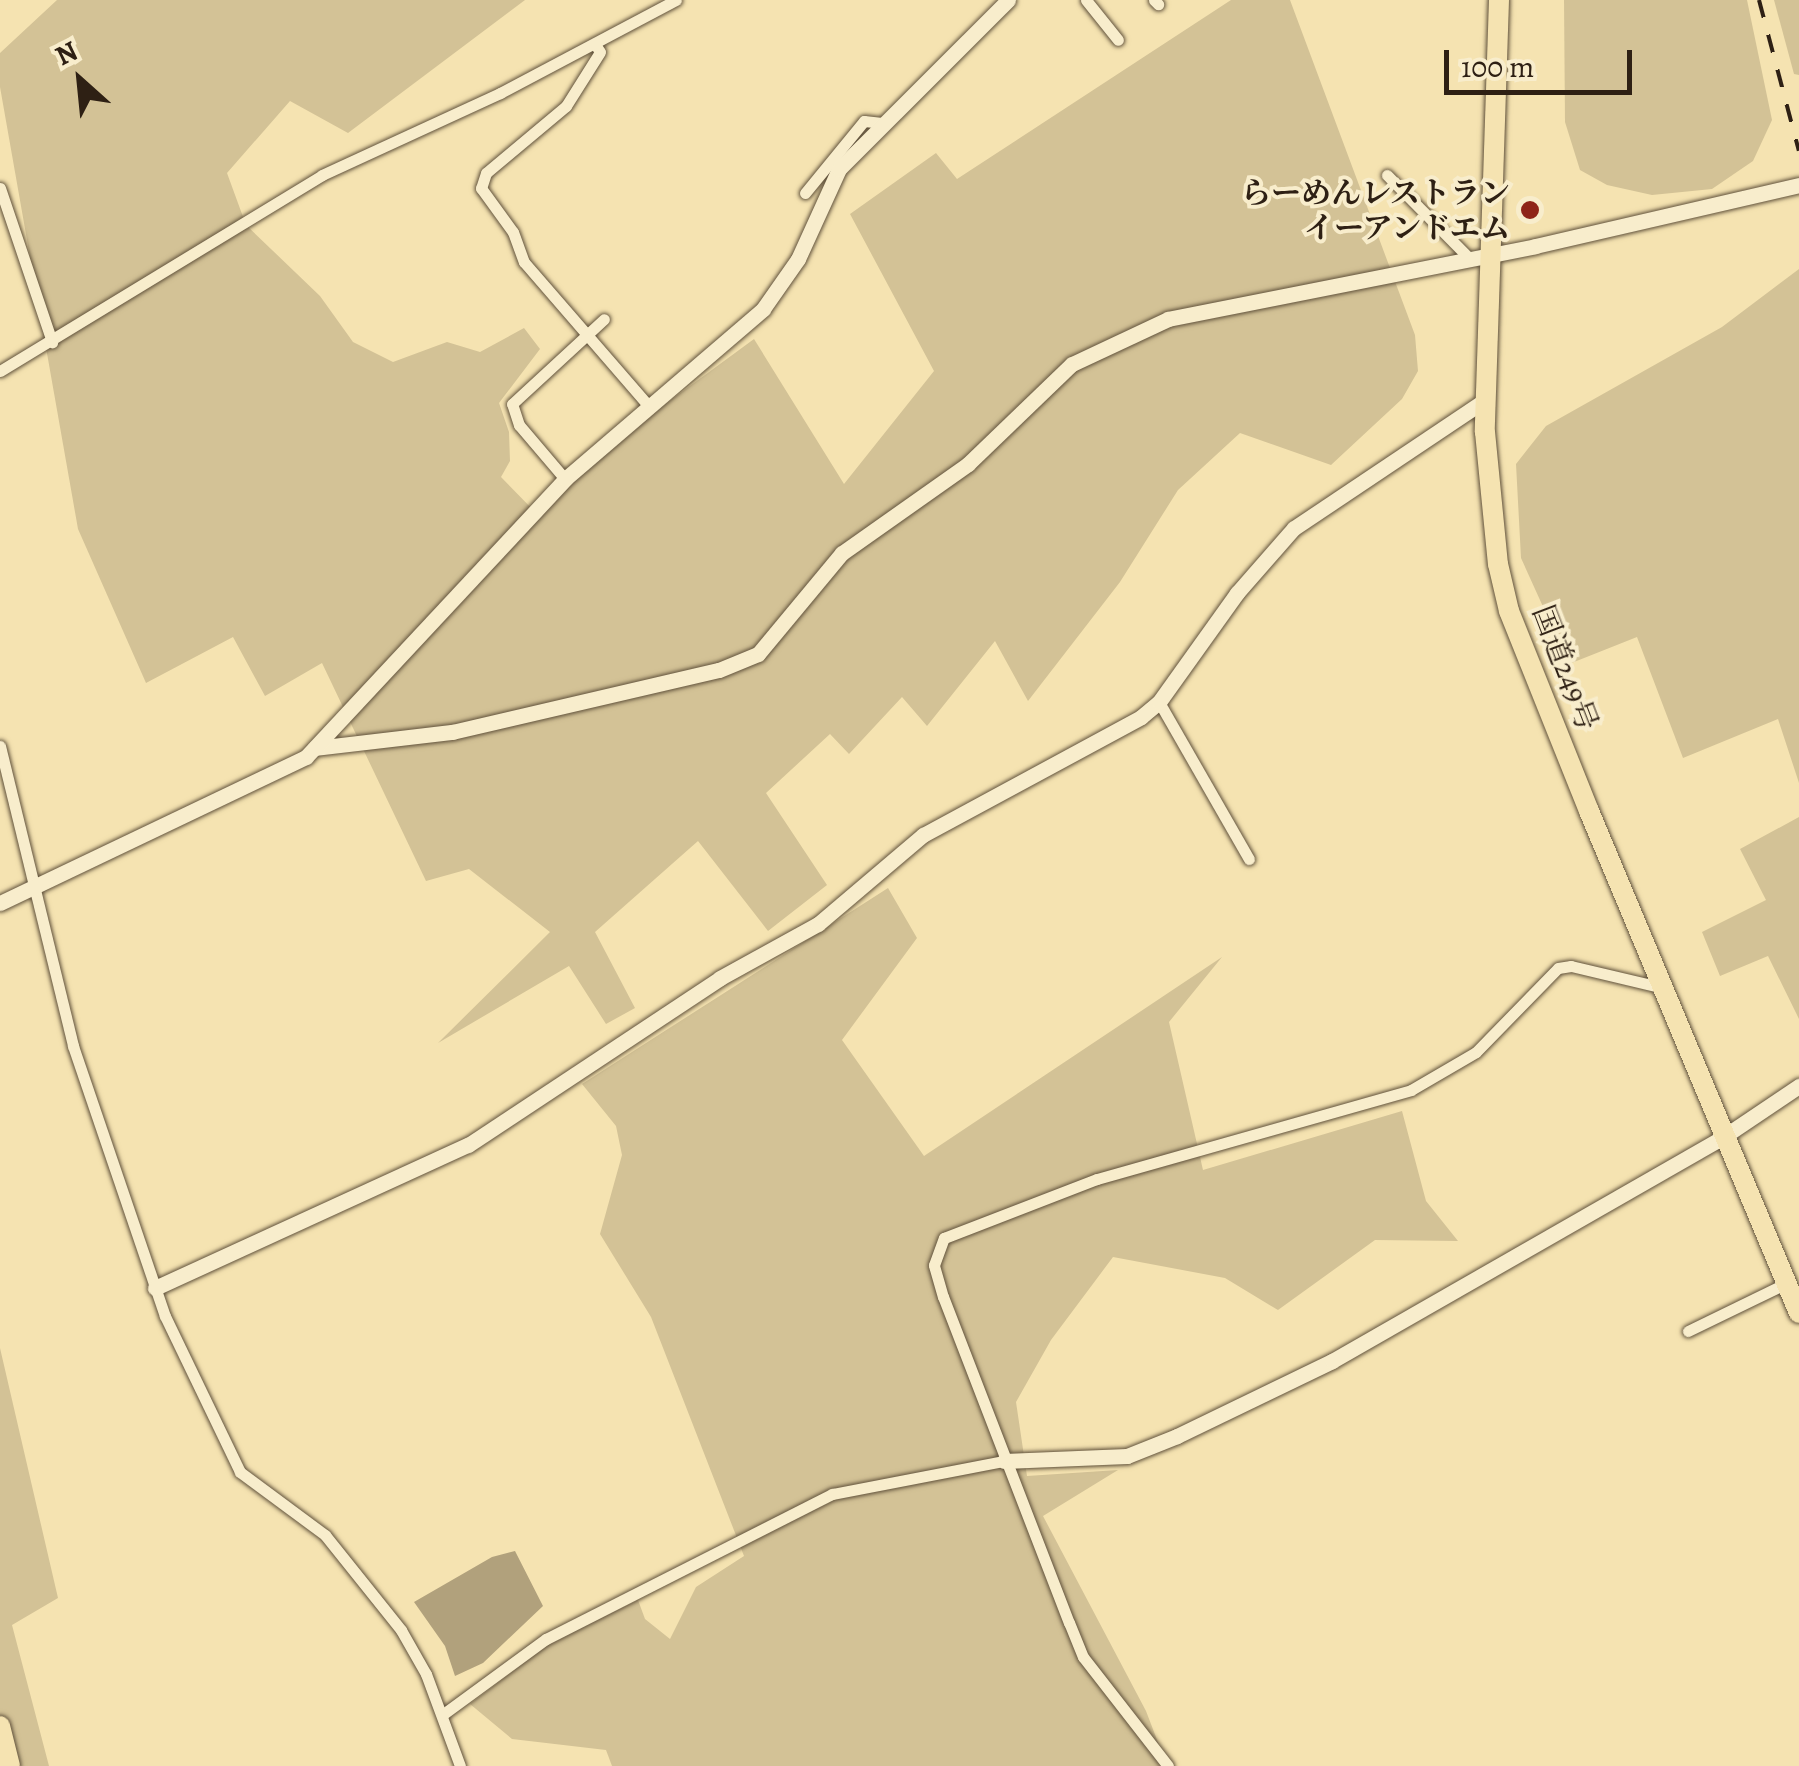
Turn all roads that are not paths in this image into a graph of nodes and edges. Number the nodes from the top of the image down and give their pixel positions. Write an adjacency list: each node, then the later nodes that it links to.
1 (676, 0): 6 (street)
2 (1008, 0): 7 (street)
3 (1086, 0): 5 (street)
4 (1499, 0): 12 (highway, 国道249号)
5 (1118, 40)
6 (595, 44): 15 (street); 16 (street)
7 (882, 123): 11 (street); 19 (street)
8 (1387, 176): 13 (street)
9 (1799, 185): 12 (street)
10 (0, 188): 16 (street)
11 (805, 193)
12 (1491, 254): 13 (street); 18 (highway, 国道249号)
13 (1469, 258): 23 (street)
14 (604, 319): 15 (street)
15 (586, 336): 19 (street); 20 (street)
16 (52, 342): 17 (street)
17 (0, 371)
18 (1487, 399): 21 (street); 27 (highway, 国道249号)
19 (648, 405): 20 (street)
20 (565, 479): 23 (street)
21 (1159, 702): 24 (street); 31 (street)
22 (0, 746): 25 (street)
23 (315, 748): 25 (street)
24 (1249, 858)
25 (38, 889): 26 (street); 31 (street)
26 (0, 903)
27 (1664, 988): 29 (highway, 国道249号); 34 (street)
28 (1799, 1086): 29 (street)
29 (1723, 1138): 30 (highway, 国道249号); 34 (street)
30 (1786, 1283): 32 (highway, 国道249号); 33 (street)
31 (155, 1288): 35 (street)
32 (1799, 1312)
33 (1688, 1332)
34 (1004, 1462): 35 (street); 39 (street)
35 (442, 1715): 38 (street)
36 (0, 1726): 37 (highway)
37 (10, 1766)
38 (460, 1766)
39 (1168, 1766)

